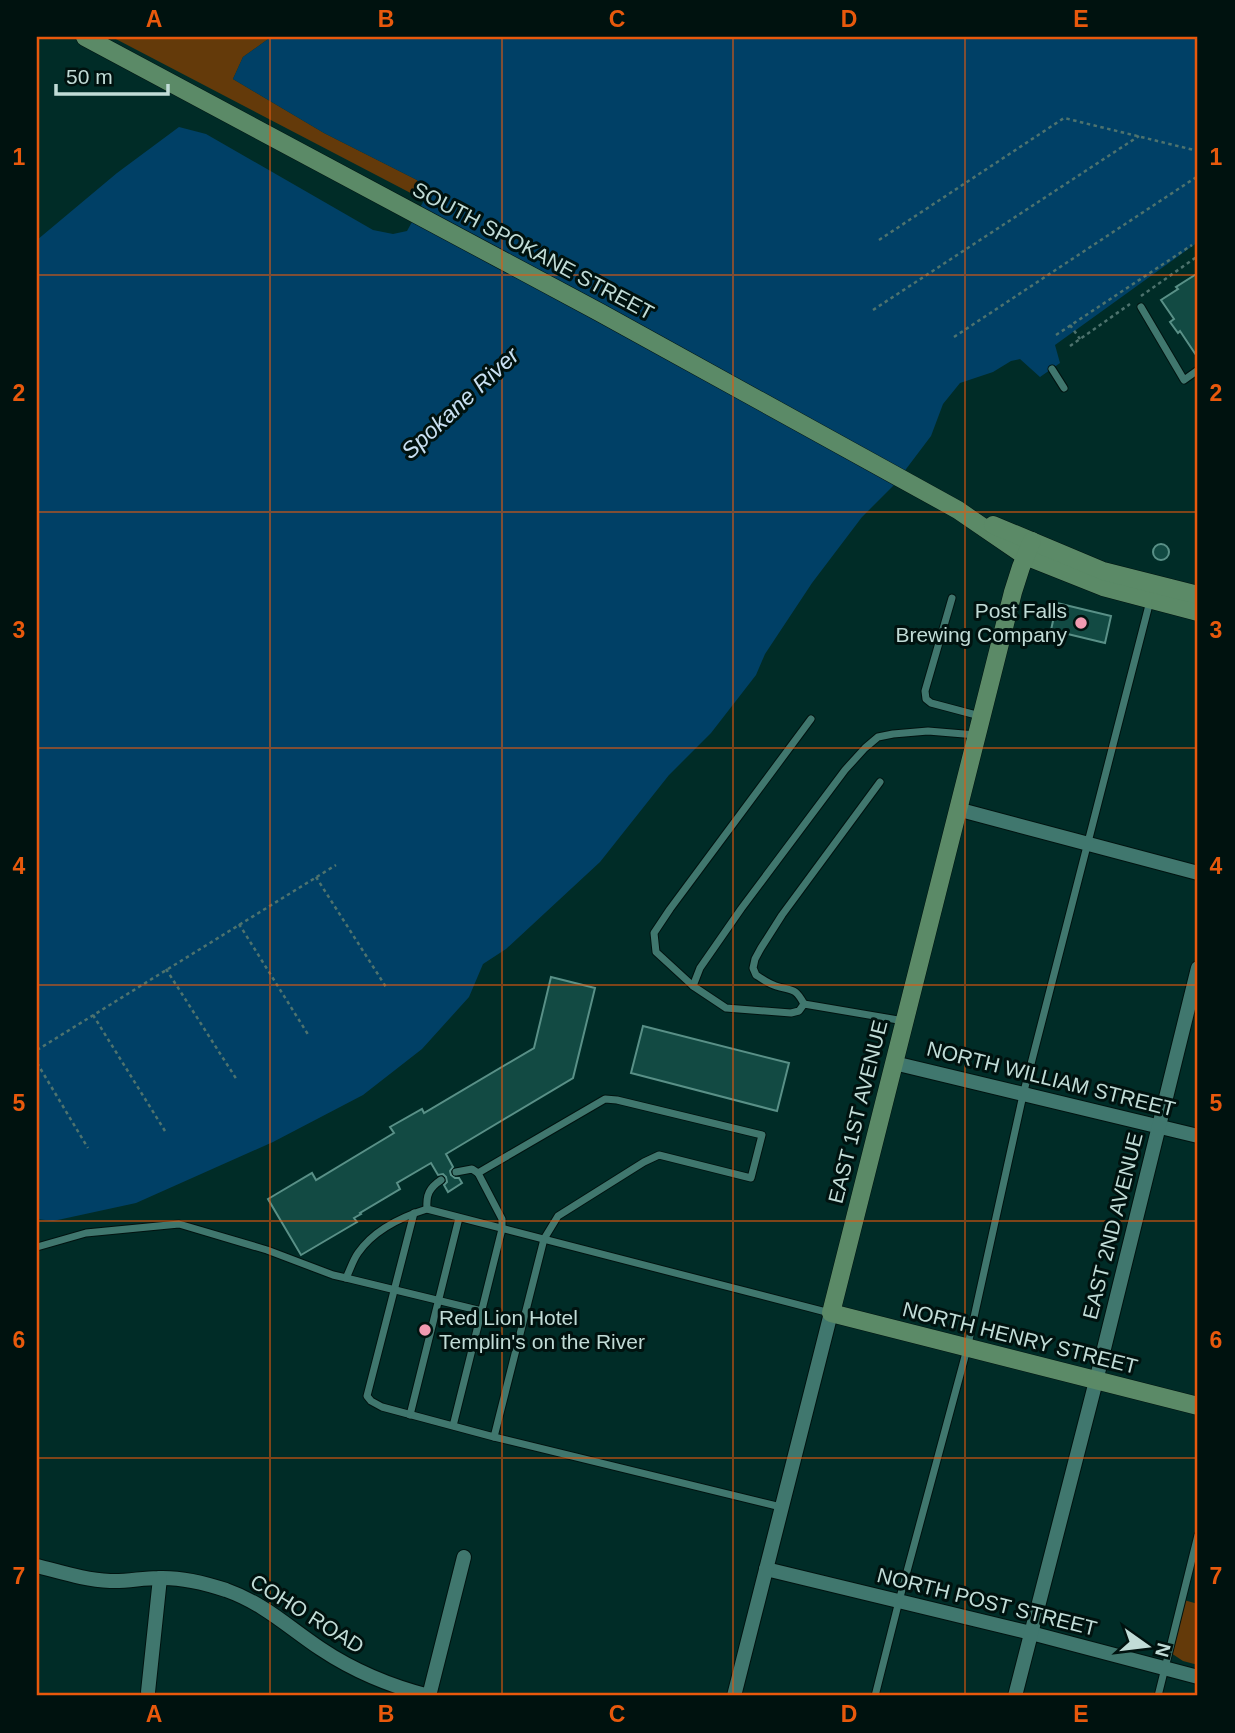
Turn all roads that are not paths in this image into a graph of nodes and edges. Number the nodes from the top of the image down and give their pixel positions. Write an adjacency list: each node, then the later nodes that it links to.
1 (85, 37): 6 (main road, SOUTH SPOKANE STREET)
2 (1141, 307): 4 (lane)
3 (1052, 369): 5 (lane)
4 (1198, 370)
5 (1063, 388)
6 (1029, 549): 7 (main road); 9 (main road); 11 (main road, EAST 1ST AVENUE)
7 (1198, 596)
8 (952, 598): 11 (lane)
9 (1150, 600): 10 (main road); 16 (lane)
10 (1198, 612)
11 (981, 716): 13 (main road, EAST 1ST AVENUE)
12 (811, 719): 19 (lane)
13 (976, 735): 15 (main road, EAST 1ST AVENUE); 19 (lane)
14 (880, 782): 20 (lane)
15 (957, 809): 16 (street); 21 (main road, EAST 1ST AVENUE)
16 (1087, 844): 17 (street); 23 (lane)
17 (1198, 873)
18 (1198, 968): 24 (street, EAST 2ND AVENUE)
19 (693, 986): 20 (lane)
20 (804, 1004): 21 (lane)
21 (905, 1021): 22 (main road, EAST 1ST AVENUE)
22 (894, 1063): 23 (street, NORTH WILLIAM STREET); 39 (main road, EAST 1ST AVENUE)
23 (1023, 1095): 24 (street, NORTH WILLIAM STREET); 40 (lane)
24 (1160, 1126): 25 (street, NORTH WILLIAM STREET); 41 (street, EAST 2ND AVENUE)
25 (1198, 1136)
26 (456, 1172): 27 (lane)
27 (478, 1173): 32 (lane); 33 (lane)
28 (441, 1180): 29 (lane)
29 (427, 1209): 30 (lane); 31 (lane)
30 (414, 1213): 35 (lane); 36 (lane)
31 (459, 1218): 32 (lane); 37 (lane)
32 (502, 1229): 33 (lane); 38 (lane)
33 (544, 1239): 39 (lane); 45 (lane)
34 (37, 1247): 35 (lane)
35 (346, 1278): 36 (lane)
36 (395, 1289): 37 (lane); 43 (lane)
37 (439, 1300): 38 (lane); 43 (lane)
38 (482, 1311): 44 (lane)
39 (831, 1313): 40 (main road, NORTH HENRY STREET); 46 (street, EAST 1ST AVENUE)
40 (967, 1349): 41 (main road, NORTH HENRY STREET); 52 (lane)
41 (1096, 1381): 42 (main road, NORTH HENRY STREET); 53 (street, EAST 2ND AVENUE)
42 (1198, 1406)
43 (410, 1415): 44 (lane)
44 (453, 1426): 45 (lane)
45 (494, 1437): 46 (lane)
46 (781, 1507): 50 (street, EAST 1ST AVENUE)
47 (1198, 1535): 54 (lane)
48 (464, 1557): 57 (street)
49 (37, 1566): 51 (street, COHO ROAD)
50 (766, 1569): 52 (street, NORTH POST STREET); 58 (street, EAST 1ST AVENUE)
51 (160, 1578): 56 (street); 57 (street, COHO ROAD)
52 (899, 1601): 53 (street, NORTH POST STREET); 59 (lane)
53 (1031, 1633): 54 (street, NORTH POST STREET); 60 (street, EAST 2ND AVENUE)
54 (1164, 1670): 55 (street, NORTH POST STREET); 61 (lane)
55 (1198, 1677)
56 (148, 1692)
57 (429, 1696)
58 (734, 1696)
59 (875, 1696)
60 (1015, 1696)
61 (1158, 1696)

